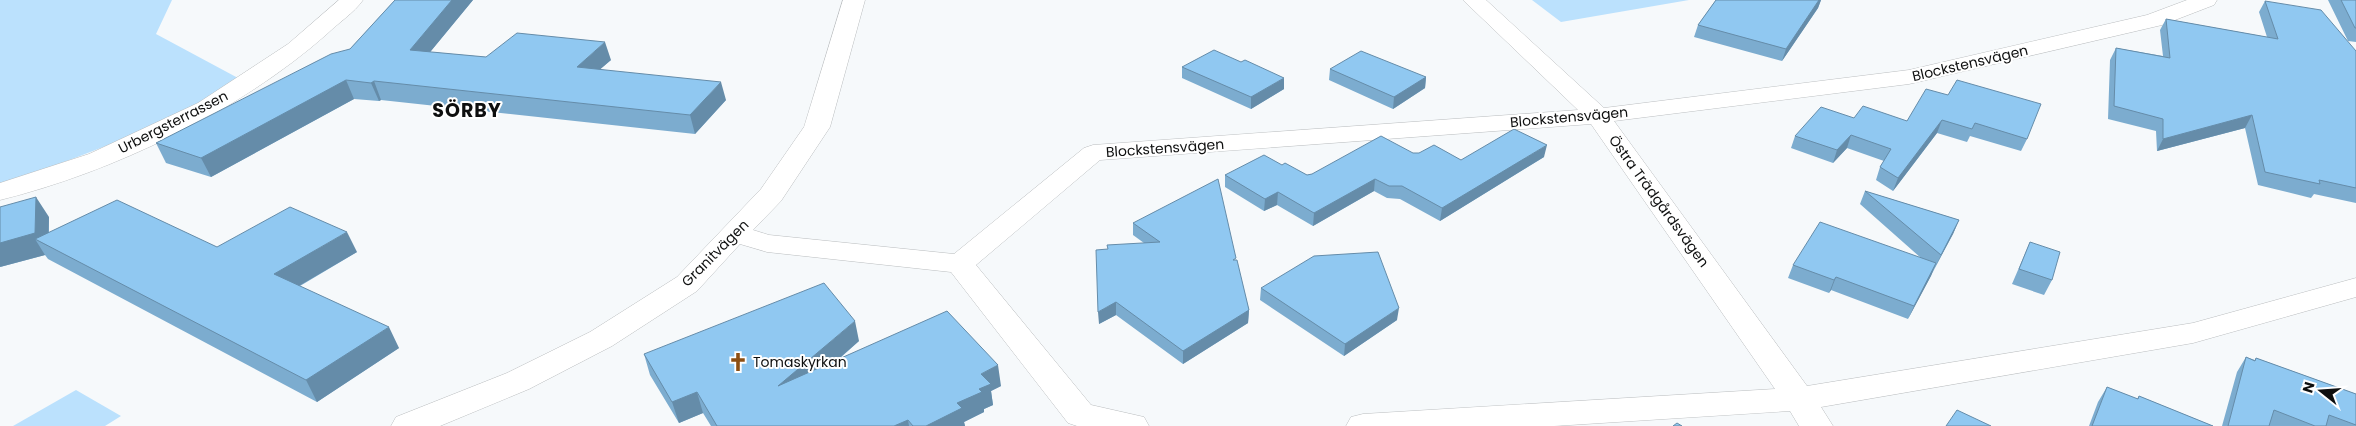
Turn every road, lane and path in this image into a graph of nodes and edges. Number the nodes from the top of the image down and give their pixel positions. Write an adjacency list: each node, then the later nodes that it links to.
1 (352, 0): 6 (street, Urbergsterrassen)
2 (854, 0): 7 (street, Granitvägen)
3 (1474, 0): 5 (street, Östra Trädgårdsvägen)
4 (2206, 0): 5 (street, Blockstensvägen)
5 (1598, 116): 8 (street, Blockstensvägen); 10 (street, Östra Trädgårdsvägen)
6 (0, 192)
7 (735, 234): 8 (street); 11 (street, Granitvägen)
8 (960, 264): 12 (street)
9 (2356, 287): 10 (street)
10 (1800, 399): 13 (street); 14 (street, Östra Trädgårdsvägen)
11 (408, 426)
12 (1132, 426)
13 (1363, 426)
14 (1816, 426)

